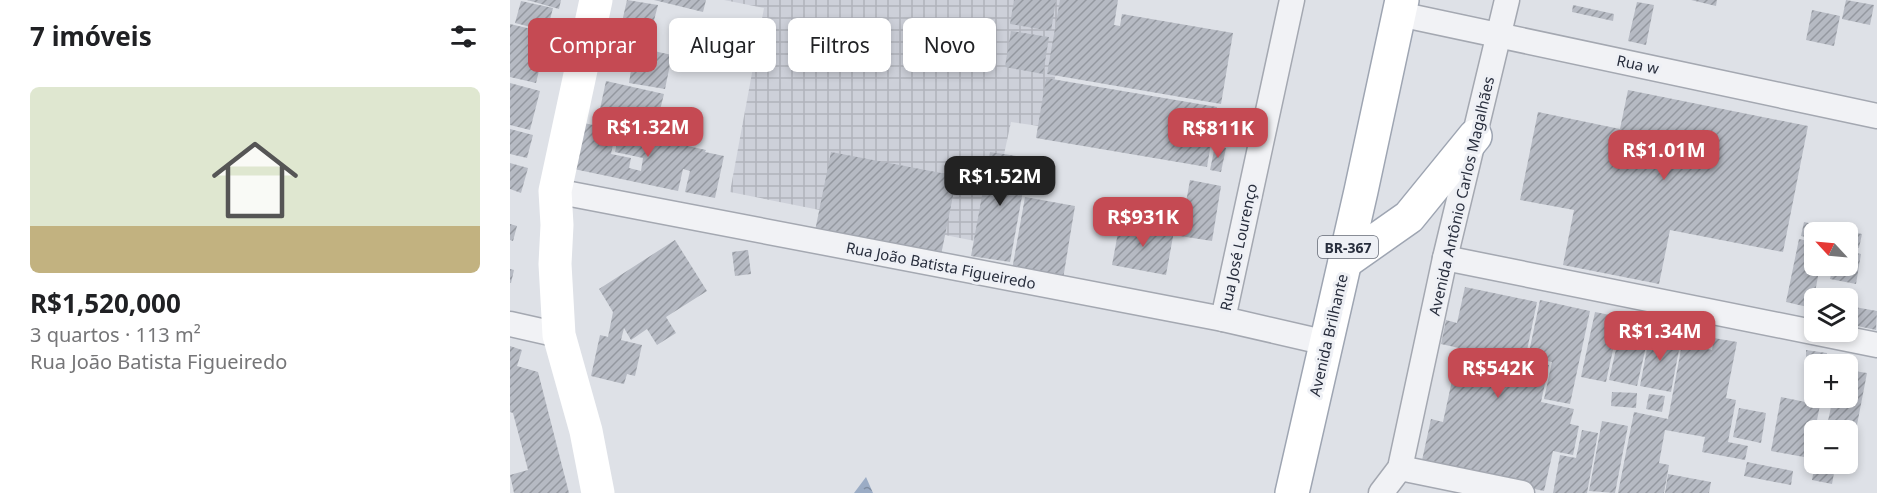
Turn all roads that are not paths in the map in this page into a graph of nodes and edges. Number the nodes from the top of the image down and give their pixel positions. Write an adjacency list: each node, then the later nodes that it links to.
1 (596, 0): 8 (main road)
2 (1292, 0): 11 (street, Rua José Lourenço)
3 (1507, 0): 5 (street, Avenida Antônio Carlos Magalhães)
4 (1400, 7): 5 (street, Rua w); 10 (main road, Avenida Brilhante / BR-367)
5 (1499, 34): 6 (street, Rua w); 7 (street, Avenida Antônio Carlos Magalhães)
6 (1877, 116)
7 (1475, 136): 9 (street, Avenida Antônio Carlos Magalhães); 10 (main road)
8 (555, 191): 11 (street, Rua João Batista Figueiredo); 13 (main road)
9 (1445, 258): 15 (street); 16 (street, Avenida Antônio Carlos Magalhães)
10 (1345, 262): 14 (main road, Avenida Brilhante / BR-367)
11 (1223, 319): 14 (street, Rua João Batista Figueiredo)
12 (510, 324): 13 (street)
13 (559, 335): 17 (main road)
14 (1327, 343): 18 (main road, Avenida Brilhante / BR-367)
15 (1877, 345)
16 (1400, 468): 19 (street, Avenida Antônio Carlos Magalhães); 20 (street)
17 (598, 493)
18 (1292, 493)
19 (1381, 493)
20 (1521, 493)

